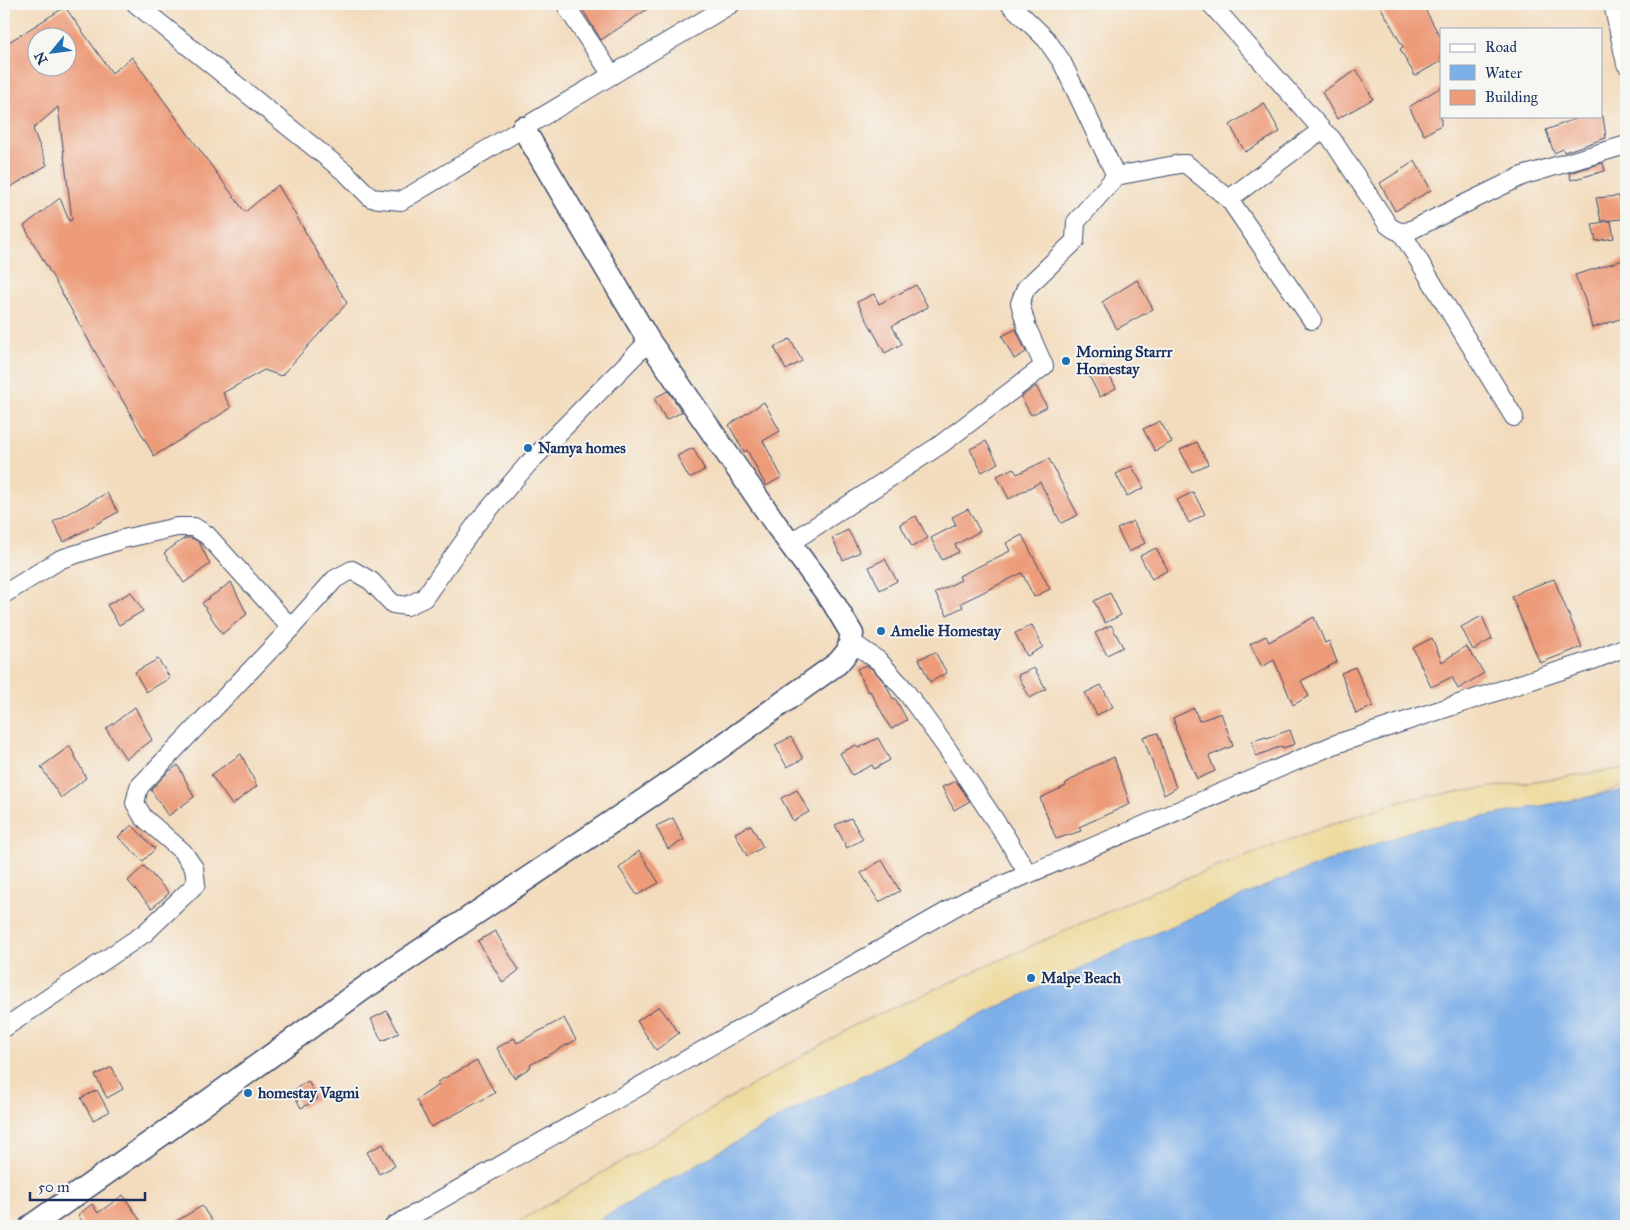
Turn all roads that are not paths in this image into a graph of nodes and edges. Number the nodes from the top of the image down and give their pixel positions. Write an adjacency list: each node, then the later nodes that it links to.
1 (136, 4): 9 (street)
2 (566, 4): 8 (street)
3 (731, 4): 8 (street)
4 (1010, 4): 12 (street)
5 (1211, 4): 10 (street)
6 (1612, 4): 7 (street)
7 (1626, 64)
8 (612, 75): 9 (street)
9 (523, 128): 16 (street)
10 (1324, 132): 13 (street); 14 (street)
11 (1626, 145): 14 (street)
12 (1116, 176): 13 (street); 18 (street)
13 (1229, 199): 15 (street)
14 (1402, 233): 17 (street)
15 (1312, 320)
16 (650, 341): 18 (street); 20 (street)
17 (1514, 417)
18 (790, 544): 21 (street)
19 (4, 594): 20 (street)
20 (291, 628): 24 (street)
21 (850, 642): 23 (street); 25 (street)
22 (1626, 647): 23 (street)
23 (1028, 874): 26 (street)
24 (4, 1028)
25 (31, 1226)
26 (394, 1226)

